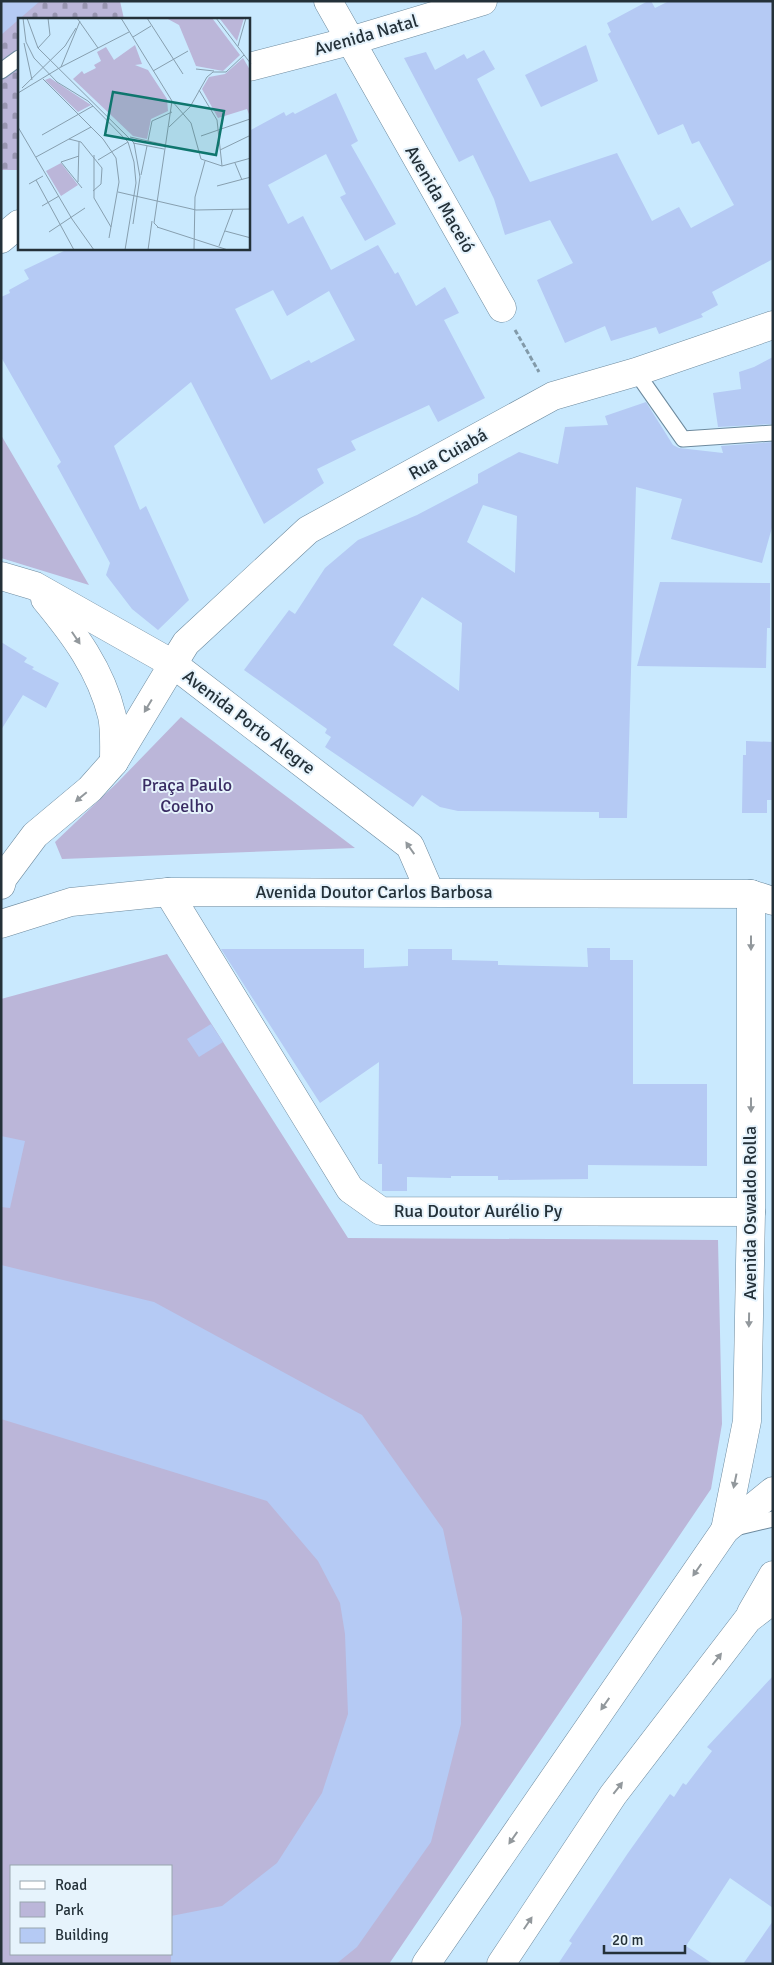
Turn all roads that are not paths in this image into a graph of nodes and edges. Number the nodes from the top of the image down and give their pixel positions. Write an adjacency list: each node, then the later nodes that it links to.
1 (328, 1): 3 (street, Avenida Maceió)
2 (483, 1): 3 (street, Avenida Natal)
3 (350, 41): 5 (street, Avenida Natal); 9 (street, Avenida Maceió)
4 (18, 59): 6 (lane)
5 (250, 67)
6 (1, 71)
7 (18, 225): 8 (street)
8 (1, 239)
9 (502, 308)
10 (773, 325): 11 (street, Rua Cuiabá)
11 (636, 372): 12 (lane); 15 (street, Rua Cuiabá)
12 (773, 433)
13 (1, 576): 14 (street, Avenida Porto Alegre)
14 (35, 586): 15 (street, Avenida Porto Alegre); 16 (street, one-way to 16)
15 (172, 664): 16 (street, one-way to 16); 19 (street, Avenida Porto Alegre, one-way to 15)
16 (114, 762): 17 (street, one-way to 17)
17 (1, 885)
18 (168, 892): 19 (street, Avenida Doutor Carlos Barbosa); 21 (street, Avenida Doutor Carlos Barbosa); 22 (street, Rua Doutor Aurélio Py)
19 (430, 892): 20 (street, Avenida Doutor Carlos Barbosa)
20 (765, 893): 22 (street, Avenida Oswaldo Rolla, one-way to 22)
21 (1, 924)
22 (751, 1212): 25 (street, Avenida Oswaldo Rolla, one-way to 25)
23 (773, 1491): 25 (street)
24 (773, 1519): 25 (lane)
25 (725, 1530): 29 (street, one-way to 29)
26 (773, 1575): 28 (street)
27 (773, 1600): 28 (street)
28 (748, 1619): 30 (street, one-way to 28)
29 (426, 1964)
30 (501, 1964)

